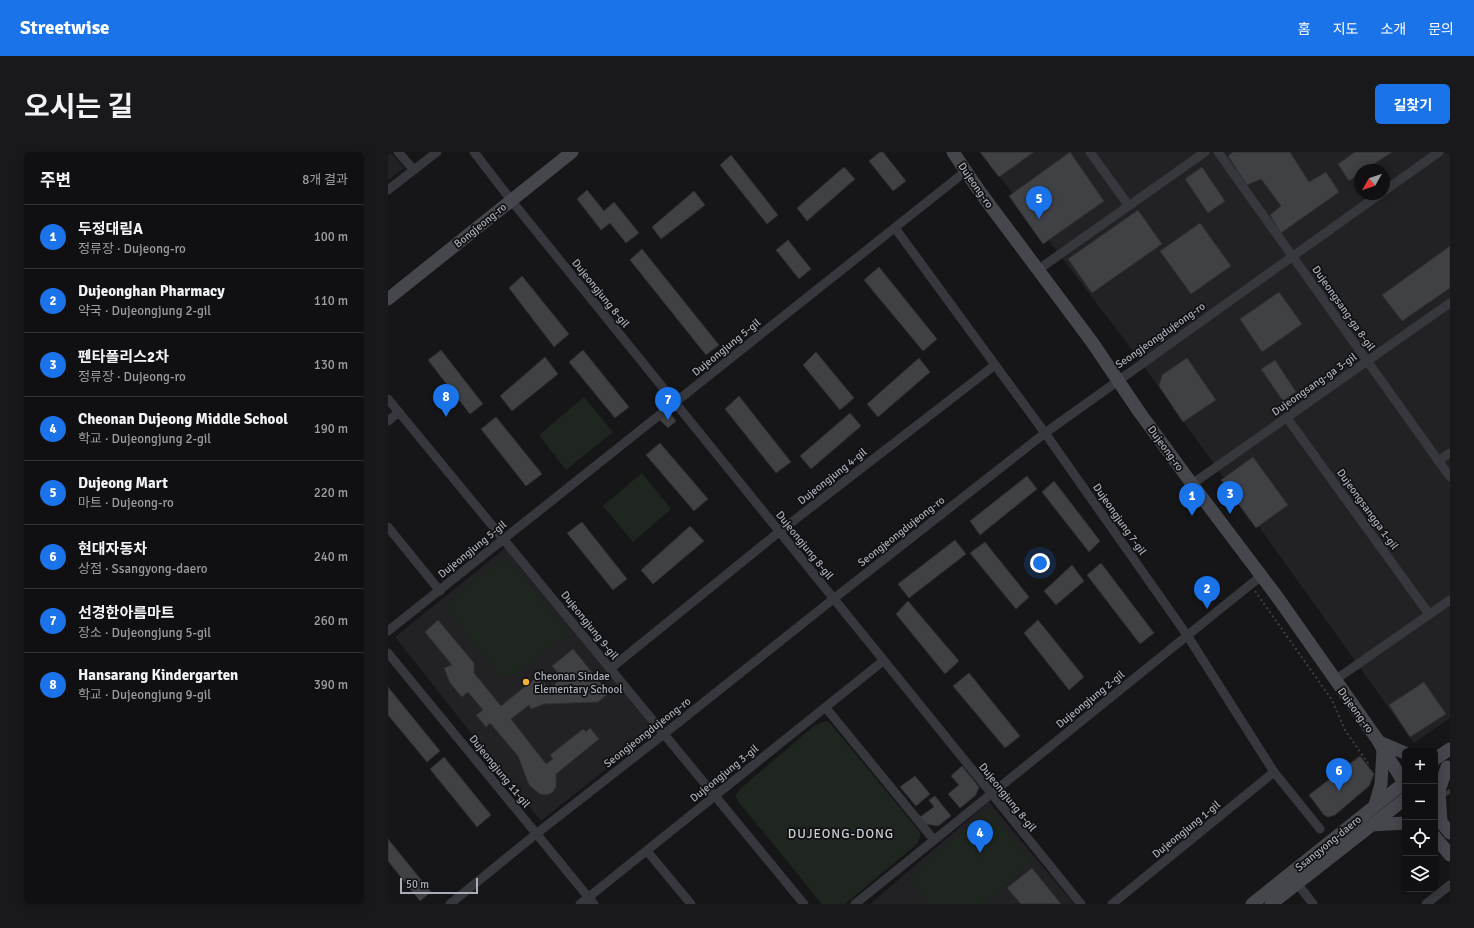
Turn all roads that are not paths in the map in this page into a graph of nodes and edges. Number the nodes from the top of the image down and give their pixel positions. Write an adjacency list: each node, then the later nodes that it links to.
1 (398, 152): 10 (street)
2 (437, 152): 10 (street)
3 (474, 152): 14 (street, Dujeongjung 8-gil)
4 (572, 152): 14 (street, Bongjeong-ro)
5 (953, 152): 11 (street, Dujeong-ro)
6 (1090, 152): 16 (street)
7 (1205, 152): 16 (street)
8 (1218, 152): 18 (street, Dujeongsang-ga 8-gil)
9 (1439, 152): 12 (street)
10 (414, 170): 13 (street)
11 (966, 172): 17 (street, Dujeongjung 5-gil); 19 (street, Dujeong-ro)
12 (1390, 187)
13 (388, 190)
14 (511, 200): 20 (street, Bongjeong-ro); 26 (street, Dujeongjung 8-gil)
15 (1371, 200): 18 (street, Seongjeongdujeong-ro)
16 (1128, 206): 19 (street)
17 (895, 228): 23 (street, Dujeongjung 7-gil); 26 (street, Dujeongjung 5-gil)
18 (1292, 256): 22 (street, Dujeongsang-ga 8-gil); 24 (street, Seongjeongdujeong-ro)
19 (1038, 269): 24 (street, Dujeong-ro)
20 (388, 299)
21 (1450, 303): 22 (street, Dujeongsang-ga 3-gil)
22 (1367, 361): 28 (street, Dujeongsang-ga 3-gil); 32 (street, Dujeongsang-ga 8-gil)
23 (995, 365): 30 (street, Dujeongjung 7-gil); 36 (street, Dujeongjung 4-gil)
24 (1118, 380): 30 (street, Seongjeongdujeong-ro); 34 (street, Dujeong-ro)
25 (388, 399): 27 (street, Dujeongjung 9-gil)
26 (675, 403): 36 (street, Dujeongjung 8-gil); 37 (street, Dujeongjung 5-gil)
27 (399, 412): 29 (street); 37 (street, Dujeongjung 9-gil)
28 (1287, 418): 34 (street, Dujeongsang-ga 3-gil); 42 (street, Dujeongsangga 1-gil)
29 (388, 421)
30 (1045, 433): 40 (street, Seongjeongdujeong-ro); 44 (street, Dujeongjung 7-gil)
31 (1450, 453): 32 (street)
32 (1438, 461): 33 (street, Dujeongsang-ga 8-gil)
33 (1450, 477)
34 (1192, 484): 38 (street, Dujeong-ro)
35 (388, 527): 39 (street)
36 (779, 532): 40 (street, Dujeongjung 8-gil); 47 (street, Dujeongjung 4-gil)
37 (504, 539): 39 (street, Dujeongjung 5-gil); 47 (street, Dujeongjung 9-gil)
38 (1261, 576): 44 (street, Dujeongjung 2-gil); 48 (street, Dujeong-ro)
39 (440, 591): 43 (street, Dujeongjung 5-gil)
40 (833, 599): 46 (street, Dujeongjung 8-gil); 50 (street, Seongjeongdujeong-ro)
41 (1450, 600): 42 (street)
42 (1429, 614): 48 (street)
43 (388, 631)
44 (1187, 635): 56 (street, Dujeongjung 7-gil); 60 (street, Dujeongjung 2-gil)
45 (388, 653): 70 (street, Dujeongjung 11-gil)
46 (883, 661): 49 (street, Dujeongjung 3-gil); 60 (street, Dujeongjung 8-gil)
47 (610, 669): 50 (street, Dujeongjung 9-gil)
48 (1335, 680): 51 (street, Dujeong-ro)
49 (826, 708): 62 (street, Dujeongjung 3-gil); 71 (street)
50 (664, 734): 62 (street, Dujeongjung 9-gil); 70 (street, Seongjeongdujeong-ro)
51 (1379, 742): 53 (street); 58 (street, Dujeong-ro); 64 (street)
52 (1450, 749): 54 (street)
53 (1402, 752)
54 (1438, 757)
55 (1449, 766): 57 (street); 61 (street)
56 (1274, 772): 68 (street, Dujeongjung 7-gil); 85 (street, Dujeongjung 1-gil)
57 (1438, 774)
58 (1402, 778)
59 (1404, 784): 64 (street, Ssangyong-daero)
60 (991, 794): 71 (street, Dujeongjung 2-gil); 84 (street, Dujeongjung 8-gil)
61 (1445, 794): 65 (street)
62 (715, 796): 73 (street, Dujeongjung 3-gil); 82 (street, Dujeongjung 9-gil)
63 (1402, 801): 67 (street, Ssangyong-daero)
64 (1375, 805): 86 (street, Ssangyong-daero)
65 (1438, 819): 69 (street)
66 (1402, 823): 67 (street)
67 (1372, 825): 75 (street, Ssangyong-daero)
68 (1320, 829)
69 (1450, 833)
70 (536, 834): 77 (street, Dujeongjung 11-gil); 79 (street, Seongjeongdujeong-ro)
71 (934, 840): 83 (street, Dujeongjung 2-gil)
72 (1438, 841): 74 (street)
73 (647, 851): 77 (street, Dujeongjung 3-gil); 81 (street)
74 (1450, 856)
75 (1297, 883): 78 (street); 87 (street, Ssangyong-daero)
76 (1450, 885): 88 (street)
77 (591, 901): 80 (street, Dujeongjung 3-gil)
78 (1309, 902)
79 (450, 904)
80 (580, 904)
81 (691, 904)
82 (804, 904)
83 (855, 904)
84 (1081, 904)
85 (1112, 904)
86 (1252, 904)
87 (1271, 904)
88 (1426, 904)

